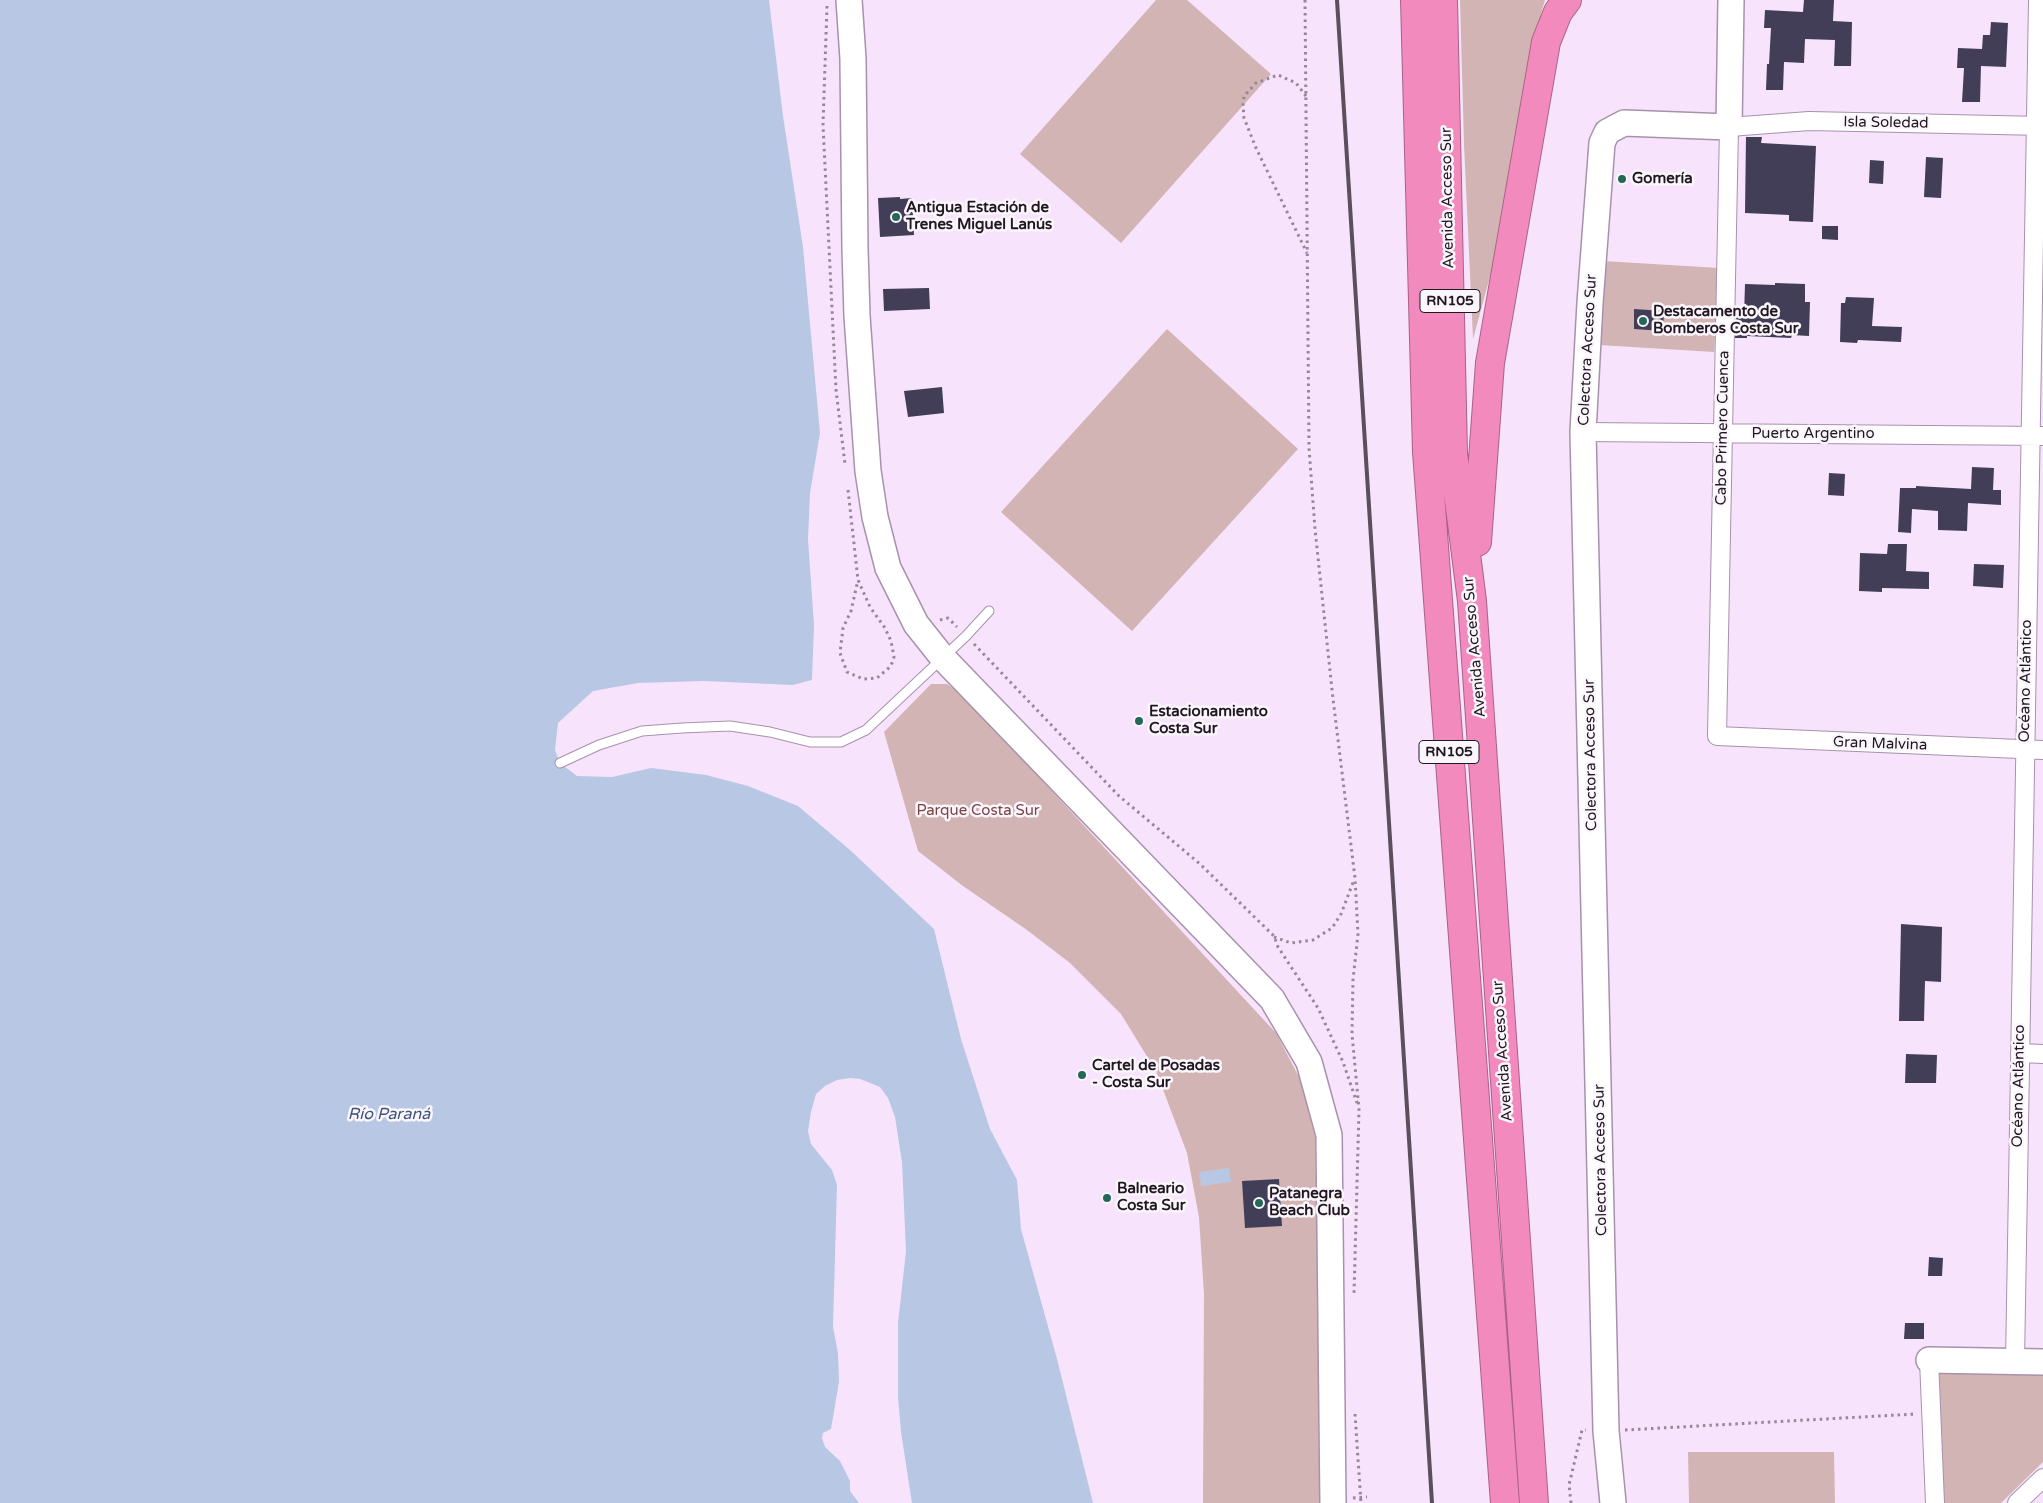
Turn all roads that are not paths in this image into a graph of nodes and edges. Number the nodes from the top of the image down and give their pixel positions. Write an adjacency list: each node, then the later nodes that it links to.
1 (849, 0): 8 (main road)
2 (861, 0): 8 (main road)
3 (1415, 0): 28 (highway, Avenida Acceso Sur / RN105)
4 (1443, 0): 14 (highway, Avenida Acceso Sur / RN105)
5 (1567, 0): 14 (highway)
6 (1731, 0): 10 (main road, Cabo Primero Cuenca)
7 (2038, 0): 9 (street, Océano Atlántico)
8 (853, 58): 16 (main road)
9 (2039, 126): 10 (street, Isla Soledad); 13 (street, Océano Atlántico)
10 (1728, 127): 11 (main road, Colectora Acceso Sur); 12 (street, Cabo Primero Cuenca)
11 (1583, 432): 12 (street, Puerto Argentino); 30 (main road, Colectora Acceso Sur)
12 (1722, 433): 13 (street, Puerto Argentino); 17 (street, Cabo Primero Cuenca)
13 (2037, 436): 18 (street, Océano Atlántico)
14 (1472, 601): 29 (highway, Avenida Acceso Sur / RN105)
15 (989, 611): 16 (lane)
16 (942, 658): 20 (lane); 27 (main road)
17 (1717, 736): 18 (street, Gran Malvina)
18 (2025, 750): 19 (street, Gran Malvina); 21 (street, Océano Atlántico)
19 (2043, 750)
20 (560, 763)
21 (2020, 1053): 22 (street); 24 (street, Océano Atlántico)
22 (2043, 1054)
23 (1929, 1360): 24 (main road); 31 (street)
24 (2014, 1362): 25 (main road)
25 (2043, 1362)
26 (2043, 1478): 32 (street)
27 (1343, 1500)
28 (1505, 1503)
29 (1534, 1503)
30 (1613, 1503)
31 (1935, 1503)
32 (2017, 1503)

